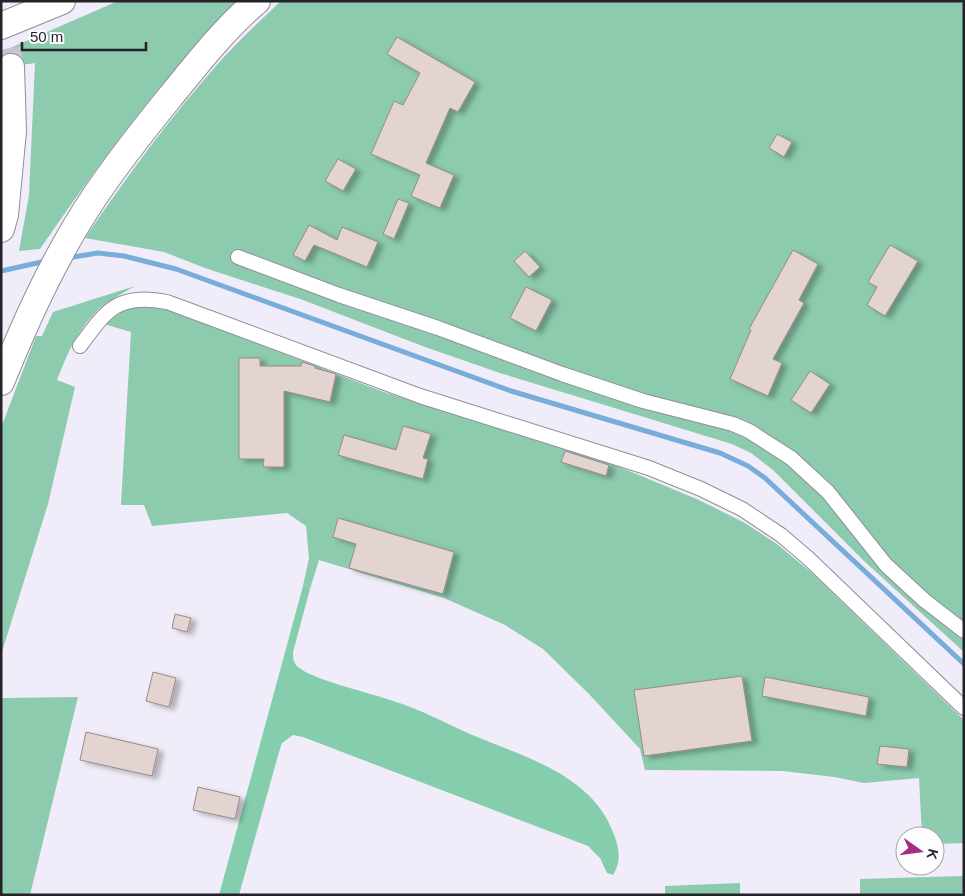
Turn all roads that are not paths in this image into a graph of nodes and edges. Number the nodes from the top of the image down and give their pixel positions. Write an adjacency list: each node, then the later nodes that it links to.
1 (62, 1): 3 (highway)
2 (256, 1): 8 (highway)
3 (1, 26)
4 (11, 67): 5 (highway)
5 (3, 222)
6 (238, 257): 9 (street)
7 (80, 346): 10 (street)
8 (1, 382)
9 (964, 631)
10 (964, 708)

